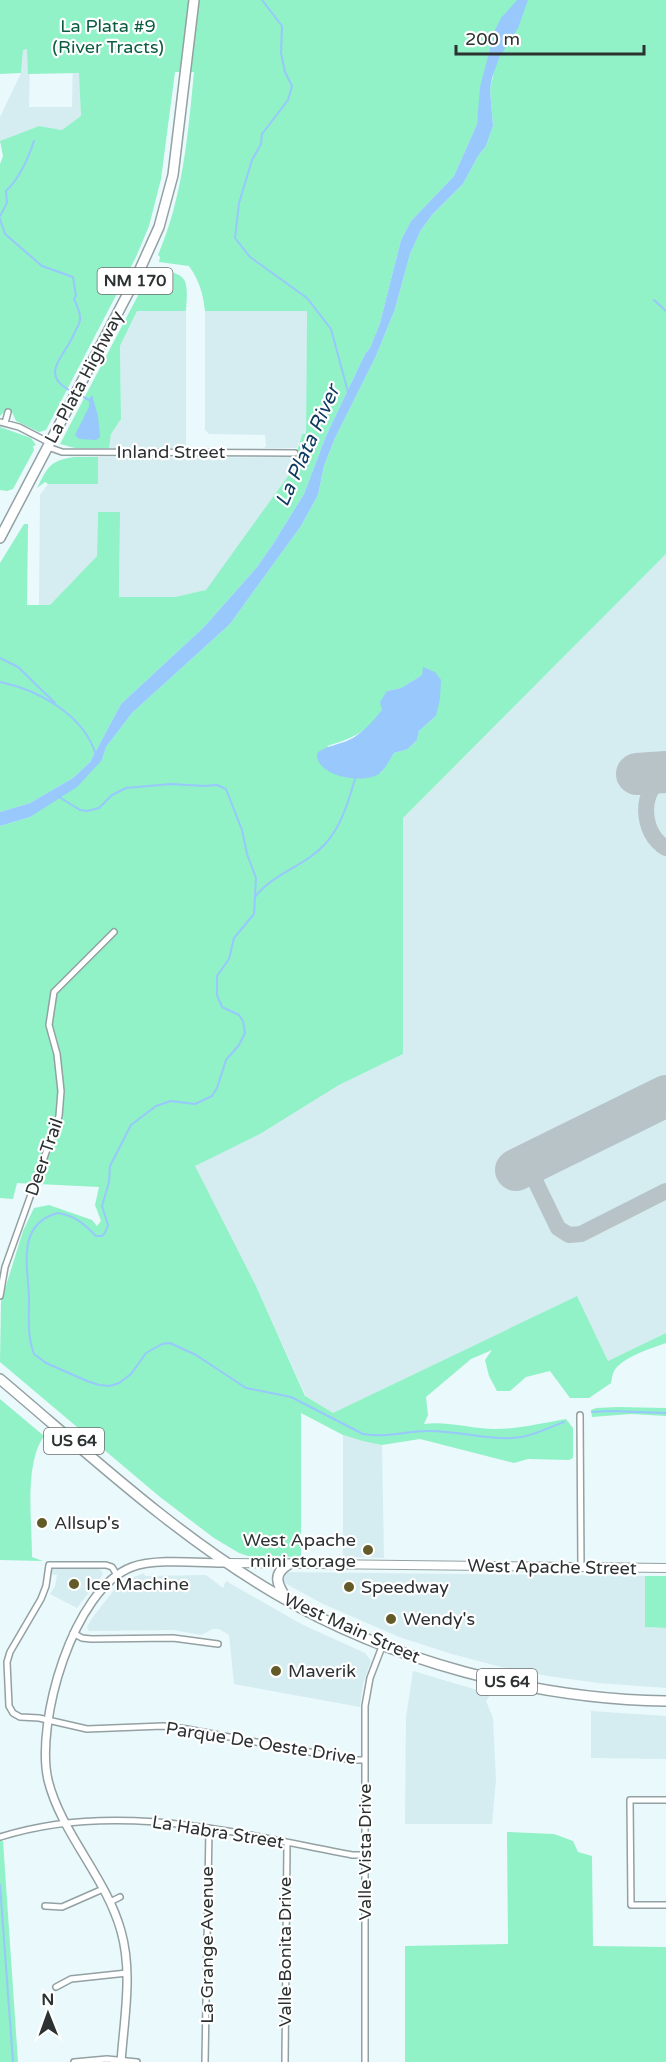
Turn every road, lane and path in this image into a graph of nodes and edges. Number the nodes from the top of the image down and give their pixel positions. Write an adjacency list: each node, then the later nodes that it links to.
1 (194, 0): 4 (highway, La Plata Highway / NM 170)
2 (8, 412): 3 (street)
3 (3, 422): 4 (street, Inland Street)
4 (49, 445): 5 (street, Inland Street); 6 (highway, La Plata Highway / NM 170)
5 (295, 453)
6 (0, 538)
7 (114, 932): 8 (street, Deer Trail)
8 (0, 1296)
9 (0, 1379): 11 (highway, West Main Street / US 64)
10 (580, 1416): 13 (street)
11 (228, 1563): 12 (main road, West Apache Street); 15 (street, West Apache Street); 16 (highway, West Main Street / US 64)
12 (289, 1564): 13 (main road, West Apache Street); 16 (highway)
13 (581, 1568): 14 (main road, West Apache Street)
14 (666, 1568)
15 (117, 1575): 17 (street); 21 (street)
16 (287, 1600): 19 (highway, West Main Street / US 64)
17 (73, 1633): 18 (street); 21 (street)
18 (218, 1644)
19 (382, 1644): 20 (highway, West Main Street / US 64); 22 (street, Valle Vista Drive)
20 (666, 1701)
21 (49, 1720): 22 (street, Parque De Oeste Drive); 24 (street)
22 (365, 1760): 28 (street, Valle Vista Drive)
23 (666, 1800): 32 (street)
24 (66, 1822): 25 (street, La Habra Street); 26 (street, La Habra Street); 29 (street)
25 (209, 1828): 27 (street, La Habra Street); 39 (street, La Grange Avenue)
26 (0, 1837)
27 (287, 1843): 28 (street, La Habra Street); 40 (street, Valle Bonita Drive)
28 (365, 1855): 41 (street, Valle Vista Drive)
29 (103, 1889): 31 (street); 33 (street)
30 (120, 1897): 31 (street)
31 (110, 1902): 34 (street)
32 (666, 1905)
33 (45, 1906)
34 (127, 1973): 35 (street); 36 (street)
35 (56, 1987)
36 (121, 2061): 37 (street); 38 (street)
37 (74, 2062)
38 (137, 2062)
39 (205, 2062)
40 (285, 2062)
41 (365, 2062)

